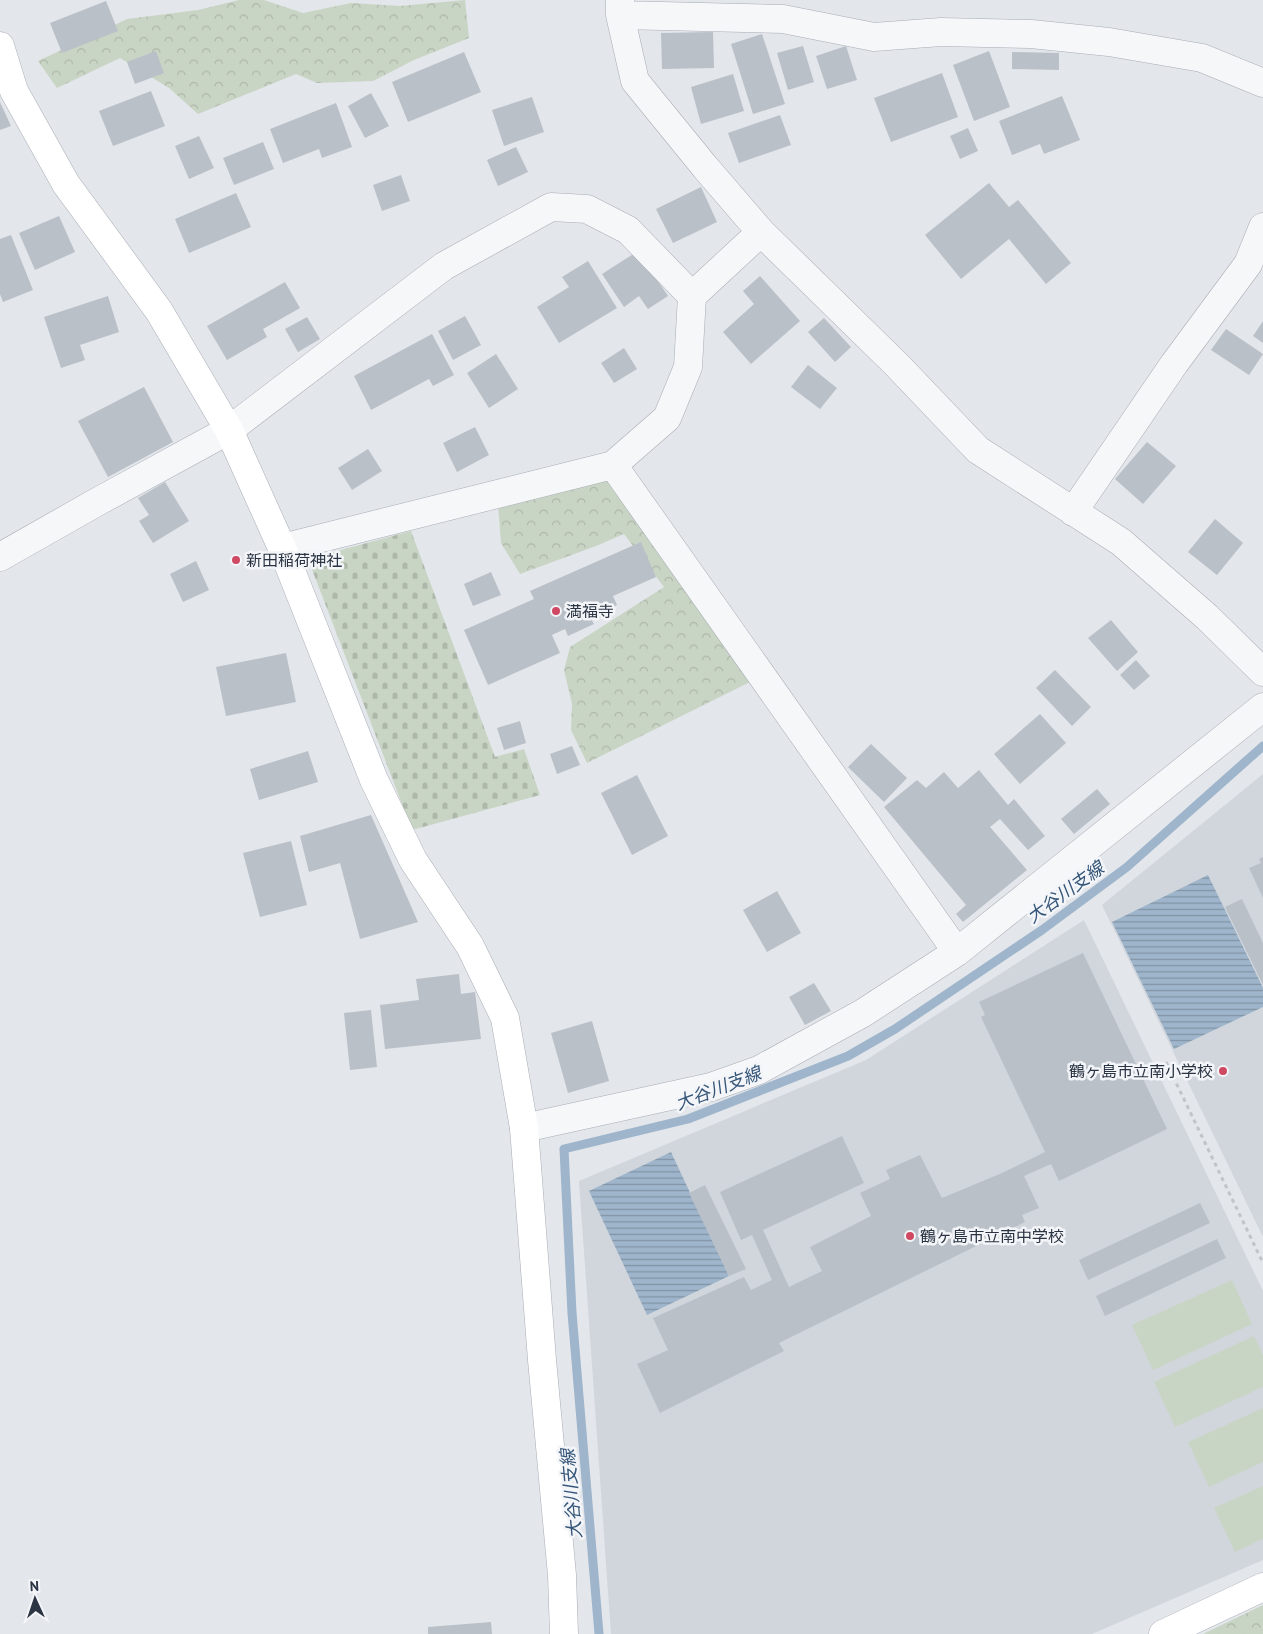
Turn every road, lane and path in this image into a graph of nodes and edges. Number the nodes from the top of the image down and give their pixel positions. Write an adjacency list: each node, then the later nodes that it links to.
1 (620, 8): 3 (street); 5 (street)
2 (0, 46): 7 (street)
3 (1263, 83)
4 (1263, 227): 9 (street)
5 (761, 232): 6 (street); 9 (street)
6 (692, 296): 7 (street); 8 (street)
7 (228, 430): 10 (street); 11 (street)
8 (613, 465): 10 (street); 14 (street)
9 (1073, 512): 12 (street)
10 (282, 548): 16 (street)
11 (0, 557)
12 (1263, 672)
13 (1263, 707): 14 (street)
14 (957, 952): 16 (street)
15 (1166, 1062): 17 (path)
16 (524, 1128): 19 (street)
17 (1263, 1263)
18 (1263, 1587): 20 (street)
19 (564, 1634)
20 (1163, 1634)

